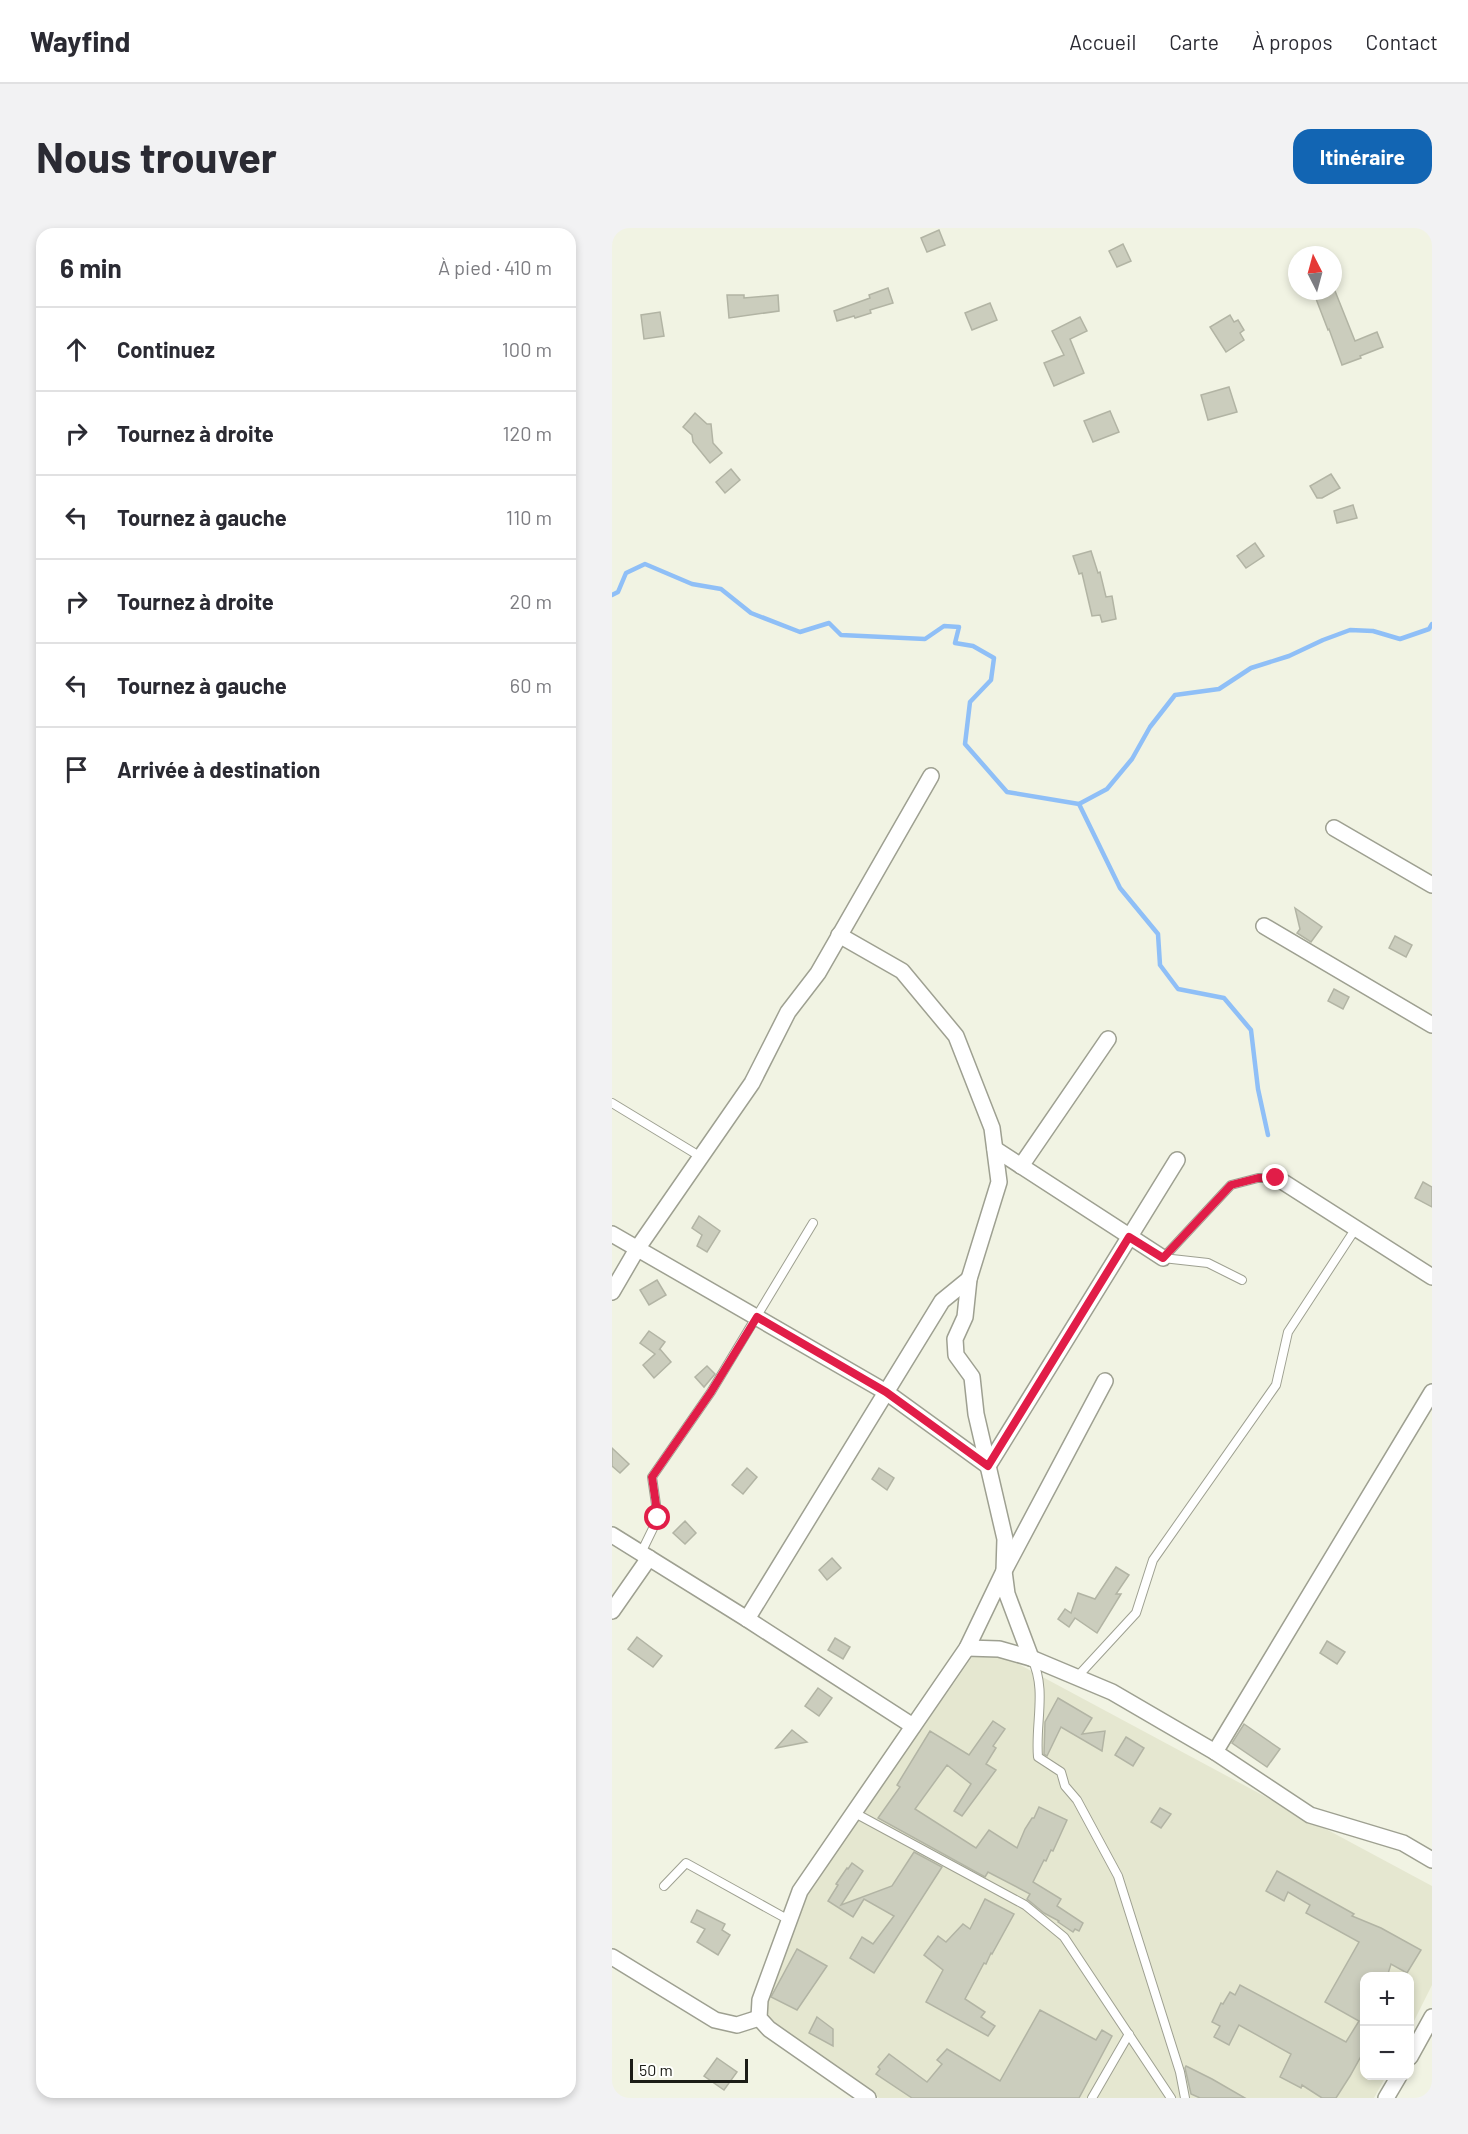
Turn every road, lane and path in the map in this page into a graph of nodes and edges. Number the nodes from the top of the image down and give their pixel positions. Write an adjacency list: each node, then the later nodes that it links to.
1 (931, 776): 5 (street)
2 (1334, 828): 3 (street)
3 (1432, 885)
4 (1264, 926): 6 (street)
5 (839, 935): 9 (street); 10 (street)
6 (1432, 1025)
7 (1108, 1039): 12 (street)
8 (612, 1103): 10 (lane)
9 (995, 1149): 12 (street); 21 (street)
10 (701, 1156): 18 (street)
11 (1177, 1160): 17 (street)
12 (1021, 1166): 17 (street)
13 (1276, 1178): 15 (street); 19 (lane)
14 (813, 1223): 24 (lane)
15 (1356, 1228): 20 (street); 36 (lane)
16 (612, 1234): 18 (street)
17 (1129, 1237): 19 (street); 28 (street)
18 (637, 1249): 23 (street); 24 (street)
19 (1163, 1258): 22 (lane)
20 (1432, 1277)
21 (969, 1279): 26 (street); 28 (street)
22 (1242, 1280)
23 (612, 1292)
24 (757, 1317): 26 (street); 30 (lane)
25 (1105, 1381): 31 (street)
26 (886, 1392): 28 (street); 33 (street)
27 (1432, 1392): 38 (street)
28 (988, 1466): 31 (street)
29 (612, 1535): 30 (street)
30 (645, 1556): 32 (street); 33 (street)
31 (1004, 1571): 34 (street); 35 (street)
32 (612, 1611)
33 (747, 1619): 37 (street)
34 (967, 1648): 35 (street); 37 (street)
35 (1031, 1658): 36 (street); 52 (lane)
36 (1077, 1677): 38 (street)
37 (913, 1726): 39 (street)
38 (1215, 1752): 40 (street)
39 (853, 1812): 42 (street); 46 (lane)
40 (1432, 1860)
41 (664, 1886): 42 (lane)
42 (789, 1920): 45 (street)
43 (612, 1957): 45 (street)
44 (1432, 2017): 47 (street)
45 (759, 2018): 49 (street)
46 (1129, 2034): 50 (lane); 51 (lane)
47 (1414, 2050)
48 (1397, 2080): 53 (street)
49 (868, 2098)
50 (1092, 2098)
51 (1171, 2098)
52 (1185, 2098)
53 (1386, 2098)

